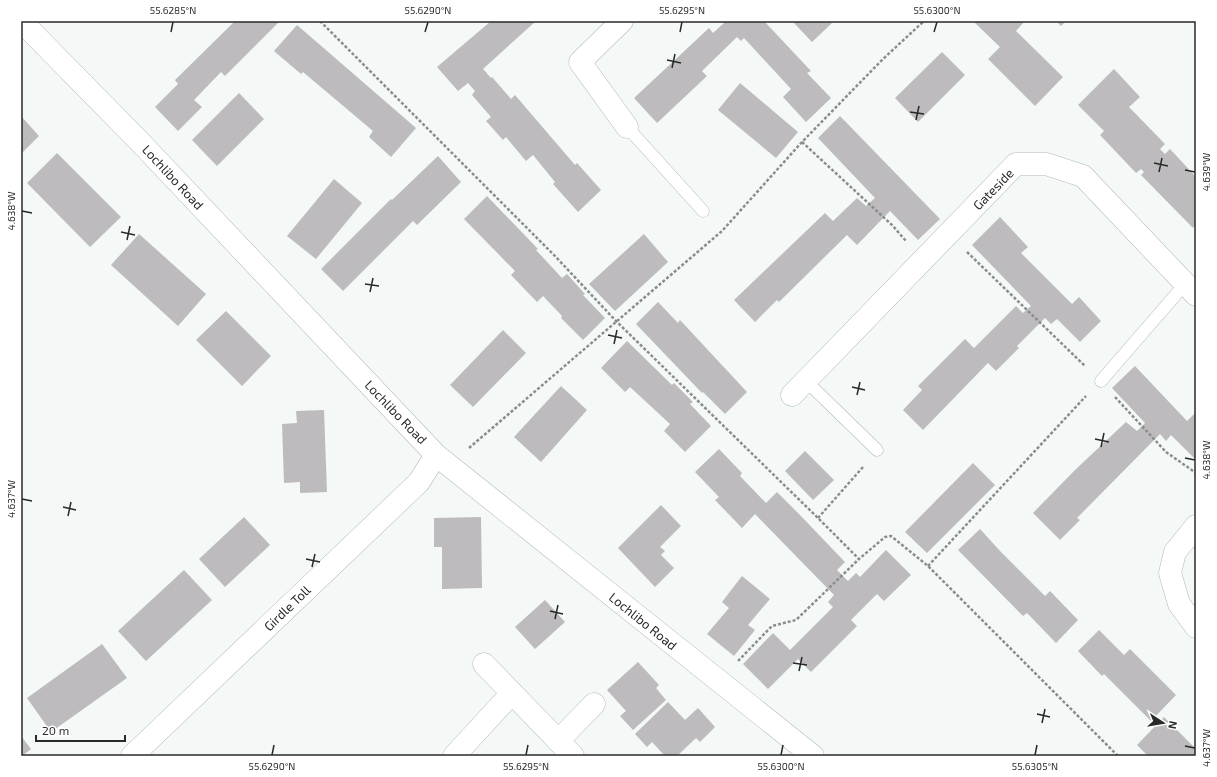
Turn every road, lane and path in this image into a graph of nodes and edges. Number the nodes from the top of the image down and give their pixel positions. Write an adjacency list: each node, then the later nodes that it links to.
1 (21, 21): 15 (street, Lochlibo Road)
2 (320, 21): 11 (path)
3 (622, 21): 5 (street)
4 (924, 21): 6 (path)
5 (627, 127): 7 (lane)
6 (802, 142): 9 (path); 11 (path)
7 (703, 211)
8 (949, 235): 9 (street, Gateside); 10 (street, Gateside); 12 (path)
9 (923, 261): 13 (street, Gateside)
10 (1191, 290): 12 (lane)
11 (616, 321): 15 (path); 17 (path)
12 (1100, 381): 16 (path); 20 (path)
13 (799, 388): 14 (lane, Gateside)
14 (877, 450): 17 (path)
15 (443, 460): 23 (street, Lochlibo Road); 27 (street, Girdle Toll)
16 (1196, 473)
17 (818, 518): 19 (path)
18 (1196, 526): 21 (street)
19 (859, 559): 20 (path); 23 (path)
20 (928, 566): 30 (path)
21 (1196, 627)
22 (484, 664): 24 (street)
23 (719, 681): 29 (street, Lochlibo Road)
24 (512, 692): 26 (street); 28 (street)
25 (594, 704): 26 (street)
26 (565, 748)
27 (132, 756)
28 (454, 756)
29 (814, 756)
30 (1118, 756)

